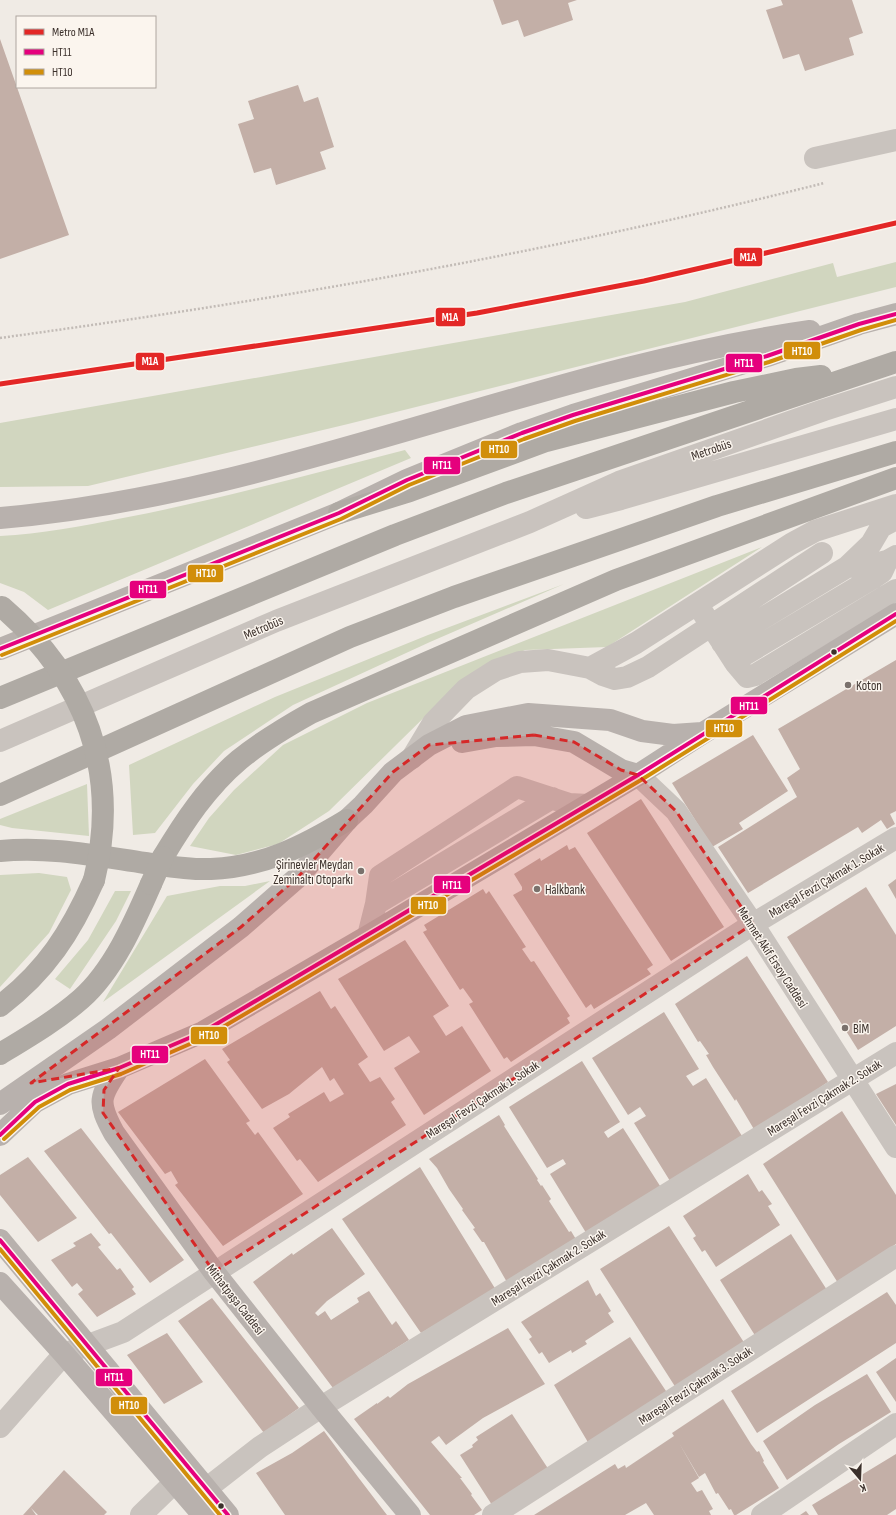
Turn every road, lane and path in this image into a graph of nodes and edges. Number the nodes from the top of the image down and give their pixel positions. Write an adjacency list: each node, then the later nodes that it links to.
1 (896, 140): 2 (street)
2 (815, 158)
3 (827, 182): 6 (path)
4 (896, 314): 5 (main road)
5 (859, 324): 14 (main road); 15 (main road)
6 (0, 338)
7 (896, 362): 8 (highway)
8 (870, 370): 14 (highway); 29 (highway)
9 (896, 387): 17 (street, Metrobüs)
10 (896, 419): 17 (street, Metrobüs)
11 (896, 452): 35 (highway)
12 (896, 478): 43 (highway, bridge)
13 (896, 504): 18 (street)
14 (339, 513): 27 (main road)
15 (0, 518)
16 (896, 518): 21 (street)
17 (530, 522): 31 (street, Metrobüs)
18 (810, 534): 19 (street); 23 (street)
19 (822, 553): 21 (street); 26 (street)
20 (891, 559): 21 (street); 26 (street)
21 (842, 570): 26 (street)
22 (896, 590): 26 (street)
23 (697, 604): 26 (street); 28 (street)
24 (1, 606): 42 (highway, bridge)
25 (896, 614): 30 (main road)
26 (723, 643): 28 (street)
27 (0, 649)
28 (590, 668): 33 (street)
29 (0, 698)
30 (703, 733): 32 (main road); 34 (main road)
31 (0, 740)
32 (429, 745): 33 (main road); 34 (main road)
33 (412, 758): 37 (main road)
34 (638, 775): 36 (main road); 40 (street, Mehmet Akif Ersoy Caddesi)
35 (0, 795)
36 (588, 805): 41 (main road); 41 (street)
37 (347, 820): 39 (highway); 47 (main road)
38 (896, 838): 40 (street, Mareşal Fevzi Çakmak 1. Sokak)
39 (0, 851)
40 (753, 924): 46 (street, Mehmet Akif Ersoy Caddesi); 53 (street, Mareşal Fevzi Çakmak 1. Sokak)
41 (368, 936): 45 (main road)
42 (0, 1006)
43 (0, 1054)
44 (896, 1054): 46 (street, Mareşal Fevzi Çakmak 2. Sokak)
45 (119, 1068): 47 (main road); 49 (main road); 53 (main road, Mithatpaşa Caddesi)
46 (852, 1080): 50 (street, Mehmet Akif Ersoy Caddesi); 57 (street, Mareşal Fevzi Çakmak 2. Sokak)
47 (31, 1083): 48 (main road)
48 (0, 1104)
49 (0, 1135)
50 (896, 1147)
51 (0, 1240): 55 (main road)
52 (896, 1256): 66 (street, Mareşal Fevzi Çakmak 3. Sokak)
53 (214, 1272): 55 (street, Mareşal Fevzi Çakmak 1. Sokak); 57 (main road, Mithatpaşa Caddesi)
54 (0, 1283): 56 (main road)
55 (88, 1344): 56 (street, Mareşal Fevzi Çakmak 1. Sokak); 61 (main road)
56 (64, 1354): 59 (street); 60 (main road)
57 (321, 1407): 61 (street, Mareşal Fevzi Çakmak 2. Sokak); 65 (main road, Mithatpaşa Caddesi)
58 (896, 1424): 67 (street)
59 (0, 1427)
60 (175, 1482): 62 (street); 63 (main road)
61 (206, 1489): 64 (main road)
62 (141, 1515)
63 (203, 1515)
64 (228, 1515)
65 (410, 1515)
66 (493, 1515)
67 (762, 1515)

